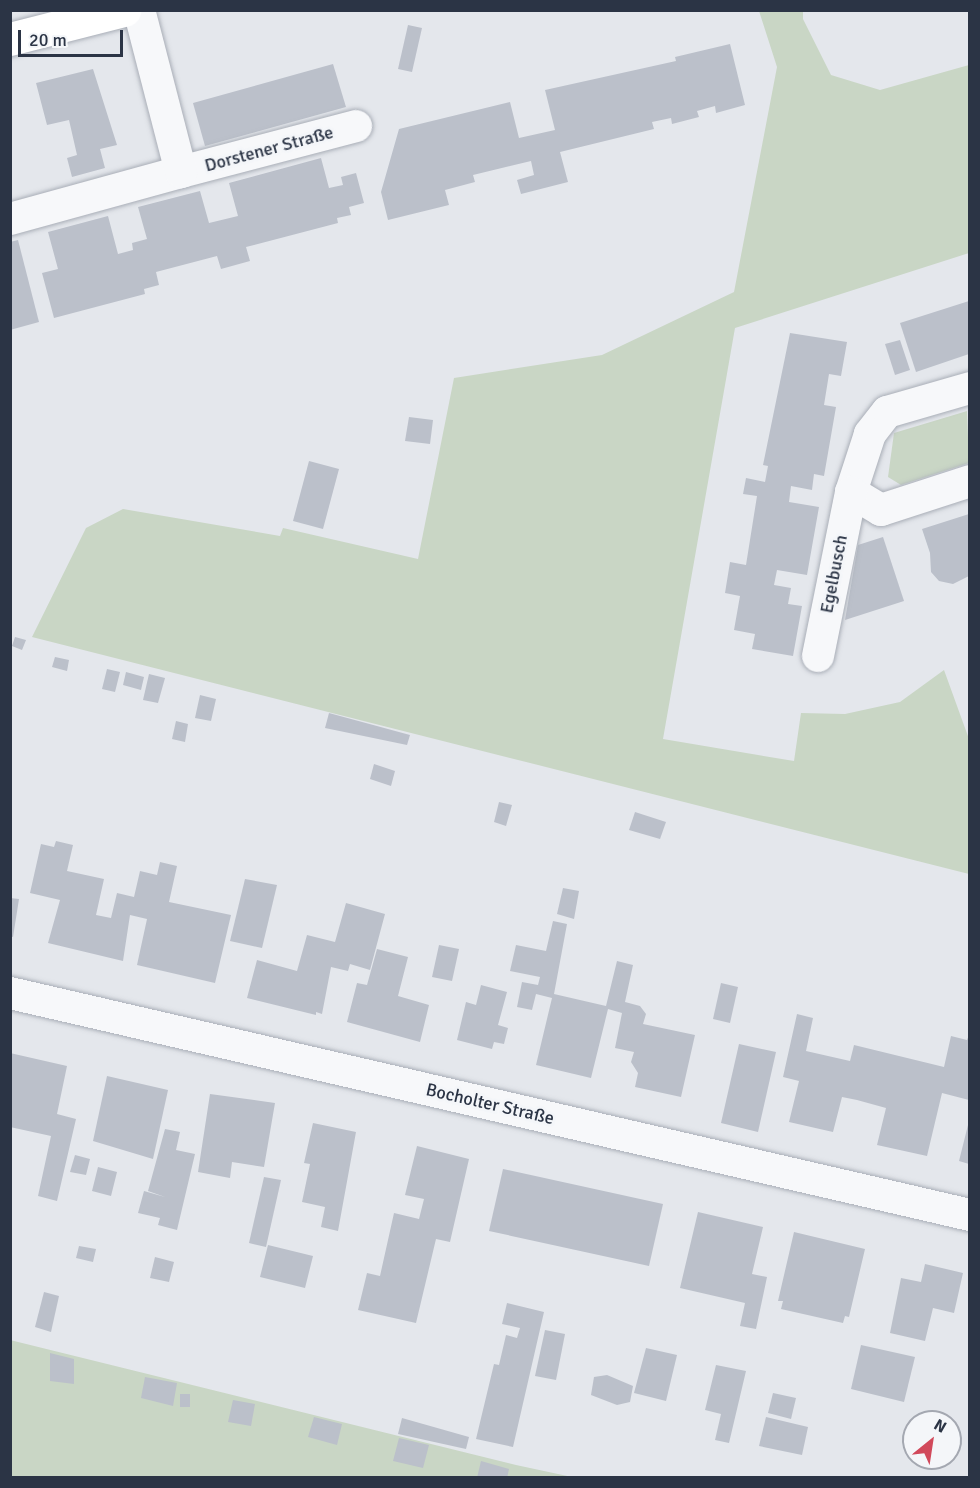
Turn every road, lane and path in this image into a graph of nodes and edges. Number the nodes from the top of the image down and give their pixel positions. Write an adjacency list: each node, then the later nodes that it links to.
1 (124, 10): 3 (main road)
2 (139, 10): 5 (street, Dorstener Straße)
3 (10, 39)
4 (356, 126): 5 (street, Dorstener Straße)
5 (181, 172): 6 (street, Dorstener Straße)
6 (10, 219)
7 (969, 388): 9 (street, Egelbusch)
8 (969, 481): 9 (street)
9 (851, 492): 10 (street, Egelbusch)
10 (818, 656)
11 (10, 993): 12 (street, Bocholter Straße)
12 (969, 1215)

